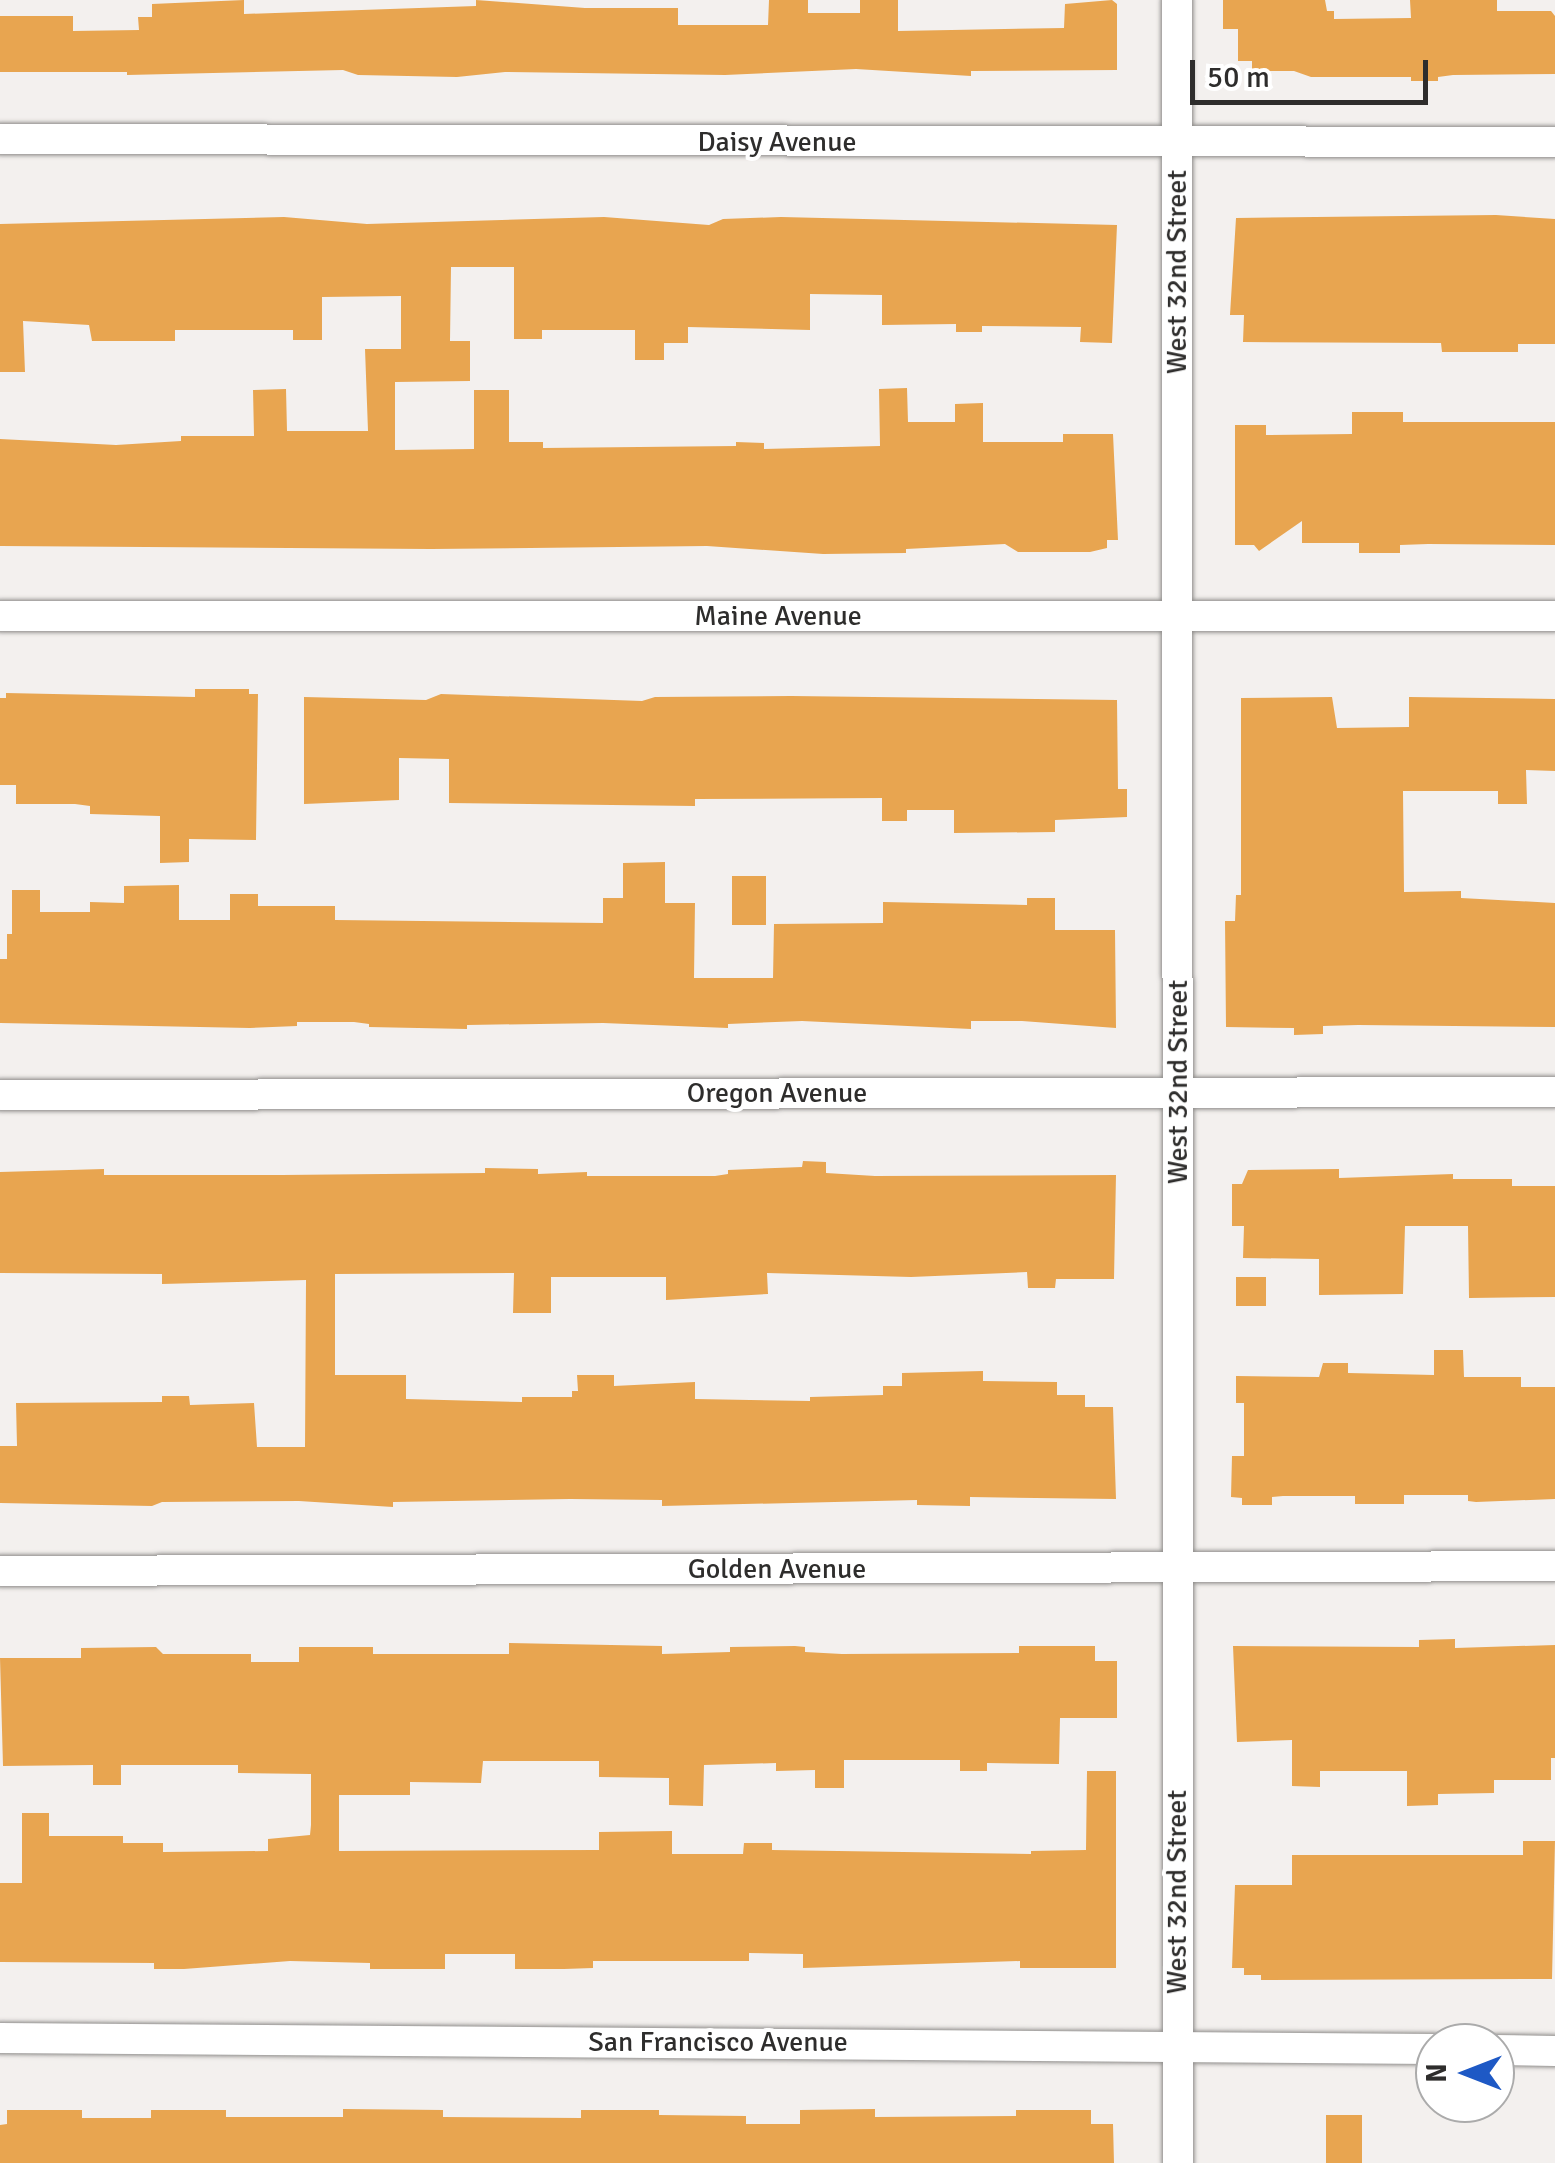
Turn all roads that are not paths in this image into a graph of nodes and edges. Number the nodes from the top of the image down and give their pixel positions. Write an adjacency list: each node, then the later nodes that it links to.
1 (1177, 0): 4 (street, West 32nd Street)
2 (0, 138): 4 (street, Daisy Avenue)
3 (1555, 142): 4 (street, Daisy Avenue)
4 (1177, 143): 6 (street, West 32nd Street)
5 (0, 616): 6 (street, Maine Avenue)
6 (1178, 616): 7 (street, Maine Avenue); 8 (street, West 32nd Street)
7 (1555, 616)
8 (1178, 1092): 9 (street, Oregon Avenue); 10 (street, Oregon Avenue); 12 (street, West 32nd Street)
9 (1555, 1092)
10 (0, 1095)
11 (1555, 1566): 12 (street, Golden Avenue)
12 (1178, 1567): 13 (street, Golden Avenue); 15 (street, West 32nd Street)
13 (0, 1572)
14 (0, 2038): 15 (street, San Francisco Avenue)
15 (1177, 2044): 16 (street, San Francisco Avenue); 19 (street, West 32nd Street)
16 (1415, 2048)
17 (1515, 2050): 18 (street)
18 (1555, 2051)
19 (1178, 2163)

